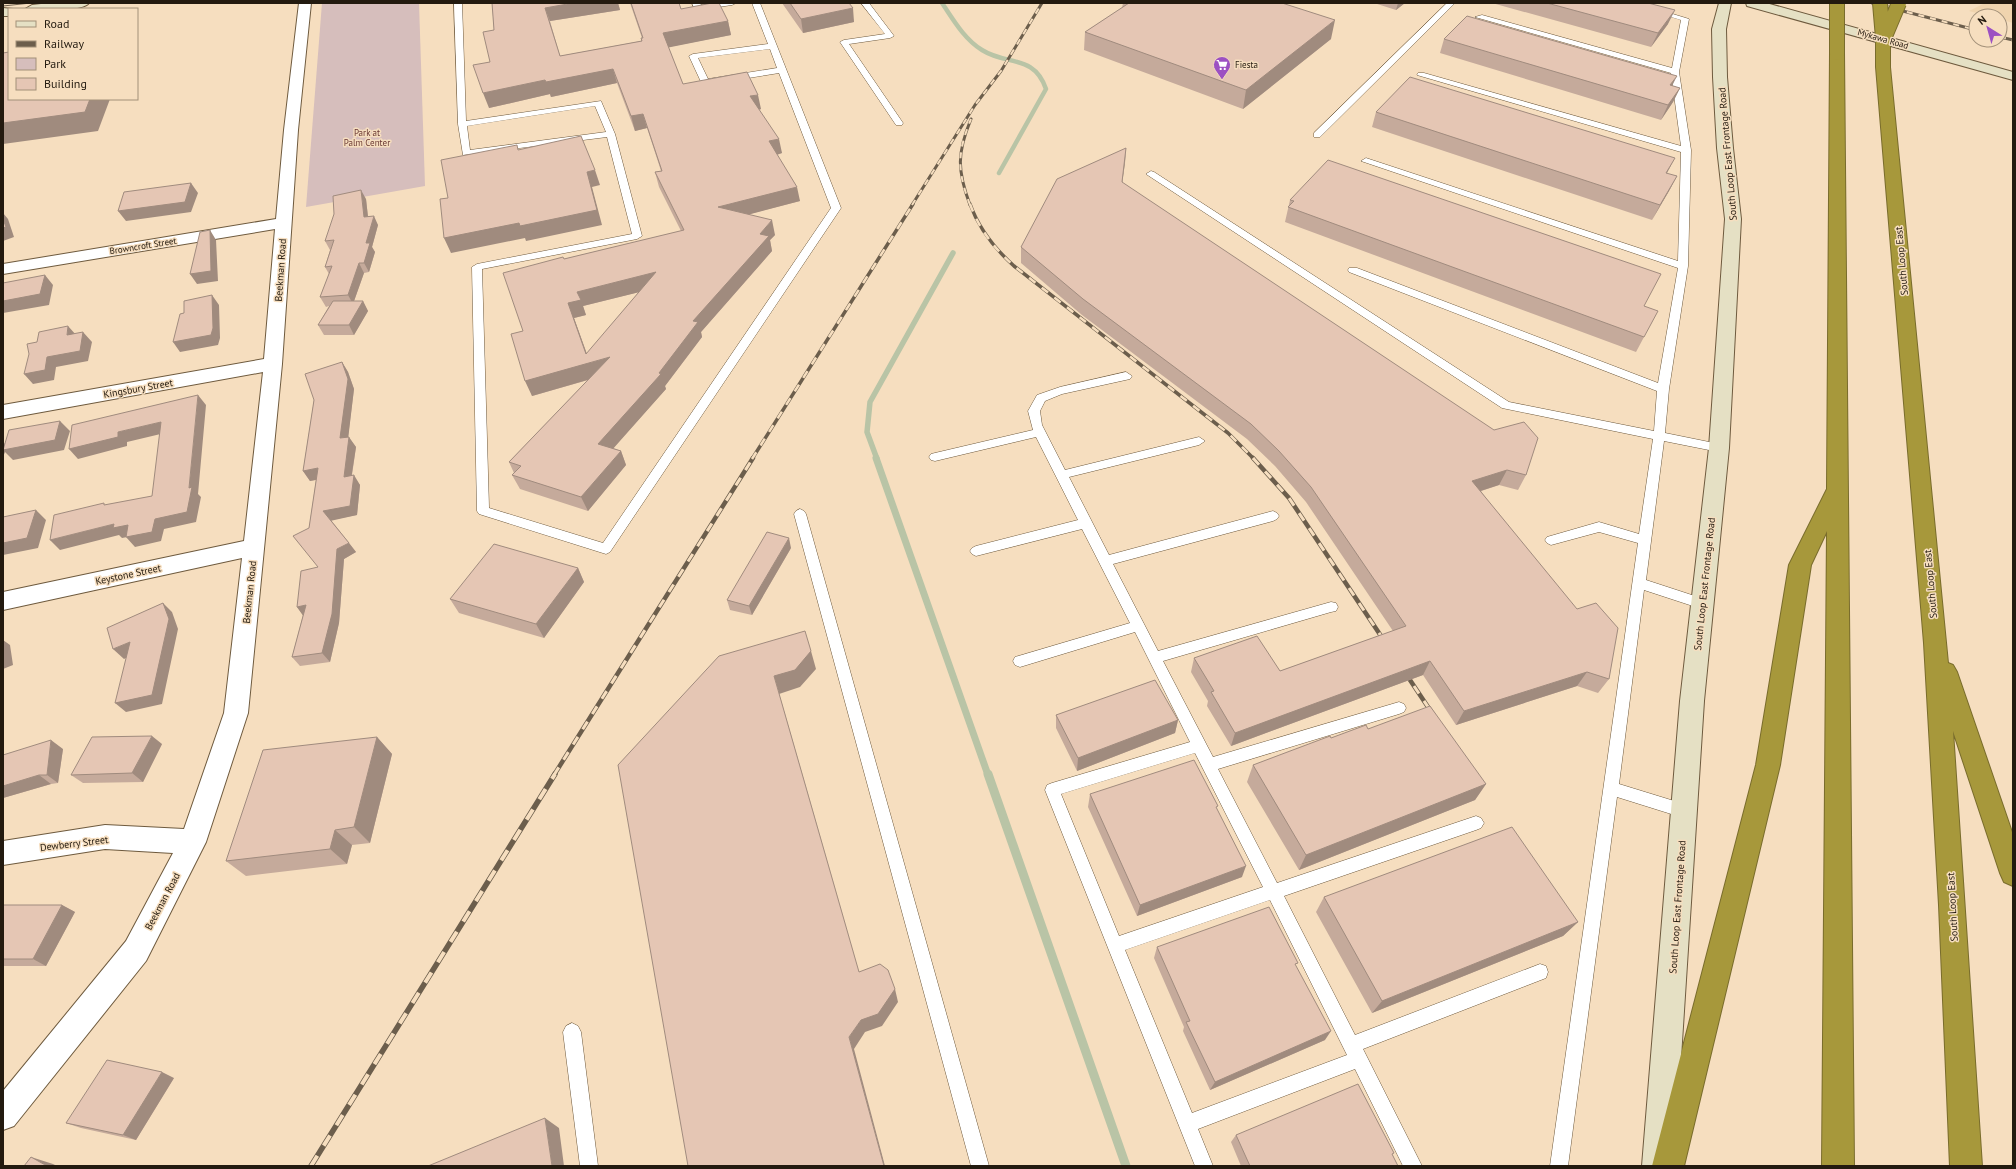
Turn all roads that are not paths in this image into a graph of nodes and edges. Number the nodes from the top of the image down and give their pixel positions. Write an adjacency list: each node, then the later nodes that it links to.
1 (83, 3): 15 (main road)
2 (305, 3): 34 (street, Beekman Road)
3 (458, 3): 27 (lane)
4 (696, 3): 5 (lane)
5 (732, 3)
6 (756, 3): 21 (lane)
7 (865, 3): 28 (lane)
8 (1451, 3): 30 (lane)
9 (1628, 3): 24 (lane)
10 (1725, 3): 45 (main road, South Loop East Frontage Road)
11 (1752, 3): 25 (main road, Mykawa Road)
12 (1880, 3): 20 (highway, South Loop East, bridge)
13 (1899, 3): 20 (highway, bridge)
14 (1832, 7): 16 (main road, Mykawa Road); 48 (highway, bridge)
15 (40, 8)
16 (1849, 16)
17 (1479, 17): 24 (lane)
18 (1871, 22): 19 (main road, Mykawa Road)
19 (1901, 30)
20 (1883, 41): 62 (highway, South Loop East)
21 (773, 46): 23 (lane); 23 (lane)
22 (1990, 55): 25 (main road)
23 (782, 70): 29 (lane)
24 (1675, 72): 31 (lane)
25 (2013, 74)
26 (1421, 75): 31 (lane)
27 (462, 124): 29 (lane); 29 (lane)
28 (899, 124)
29 (611, 134)
30 (1317, 135)
31 (1686, 150): 35 (lane)
32 (1366, 161): 35 (lane)
33 (1151, 174): 43 (lane)
34 (284, 223): 36 (street, Browncroft Street); 38 (street, Beekman Road)
35 (1683, 266): 40 (lane)
36 (3, 269)
37 (1353, 270): 40 (lane)
38 (273, 364): 41 (street, Kingsbury Street); 54 (street, Beekman Road)
39 (1126, 376): 42 (lane)
40 (1664, 389): 43 (lane)
41 (3, 412)
42 (1040, 432): 46 (lane); 47 (lane)
43 (1659, 436): 45 (lane); 53 (lane)
44 (1199, 441): 47 (lane)
45 (1719, 448): 59 (main road, South Loop East Frontage Road)
46 (935, 457)
47 (1061, 474): 51 (lane)
48 (1836, 490): 87 (highway); 88 (highway)
49 (800, 514): 82 (lane)
50 (1273, 516): 56 (lane)
51 (1086, 523): 55 (lane); 56 (lane)
52 (1551, 540): 53 (lane)
53 (1645, 540): 57 (lane)
54 (254, 547): 58 (street, Keystone Street); 71 (street, Beekman Road)
55 (976, 551)
56 (1106, 561): 61 (lane)
57 (1639, 583): 59 (lane); 68 (lane)
58 (3, 601)
59 (1702, 604): 69 (main road, South Loop East Frontage Road)
60 (1331, 607): 63 (lane)
61 (1138, 626): 63 (lane); 64 (lane)
62 (1935, 643): 73 (highway); 89 (highway, South Loop East)
63 (1155, 658): 66 (lane)
64 (1020, 661)
65 (1399, 708): 67 (lane)
66 (1199, 745): 67 (lane); 75 (lane)
67 (1209, 765): 74 (lane)
68 (1611, 788): 69 (lane); 85 (lane)
69 (1684, 811): 86 (main road, South Loop East Frontage Road)
70 (1476, 823): 74 (lane)
71 (193, 842): 72 (street, Dewberry Street); 79 (street, Beekman Road)
72 (3, 853)
73 (2013, 873)
74 (1273, 891): 75 (lane); 78 (lane)
75 (1115, 945): 80 (lane)
76 (1540, 972): 78 (lane)
77 (572, 1032): 81 (lane)
78 (1355, 1052): 80 (lane); 84 (lane)
79 (3, 1115)
80 (1187, 1124): 83 (lane)
81 (589, 1166)
82 (980, 1166)
83 (1204, 1166)
84 (1413, 1166)
85 (1559, 1166)
86 (1658, 1166)
87 (1668, 1166)
88 (1838, 1166)
89 (1966, 1166)

